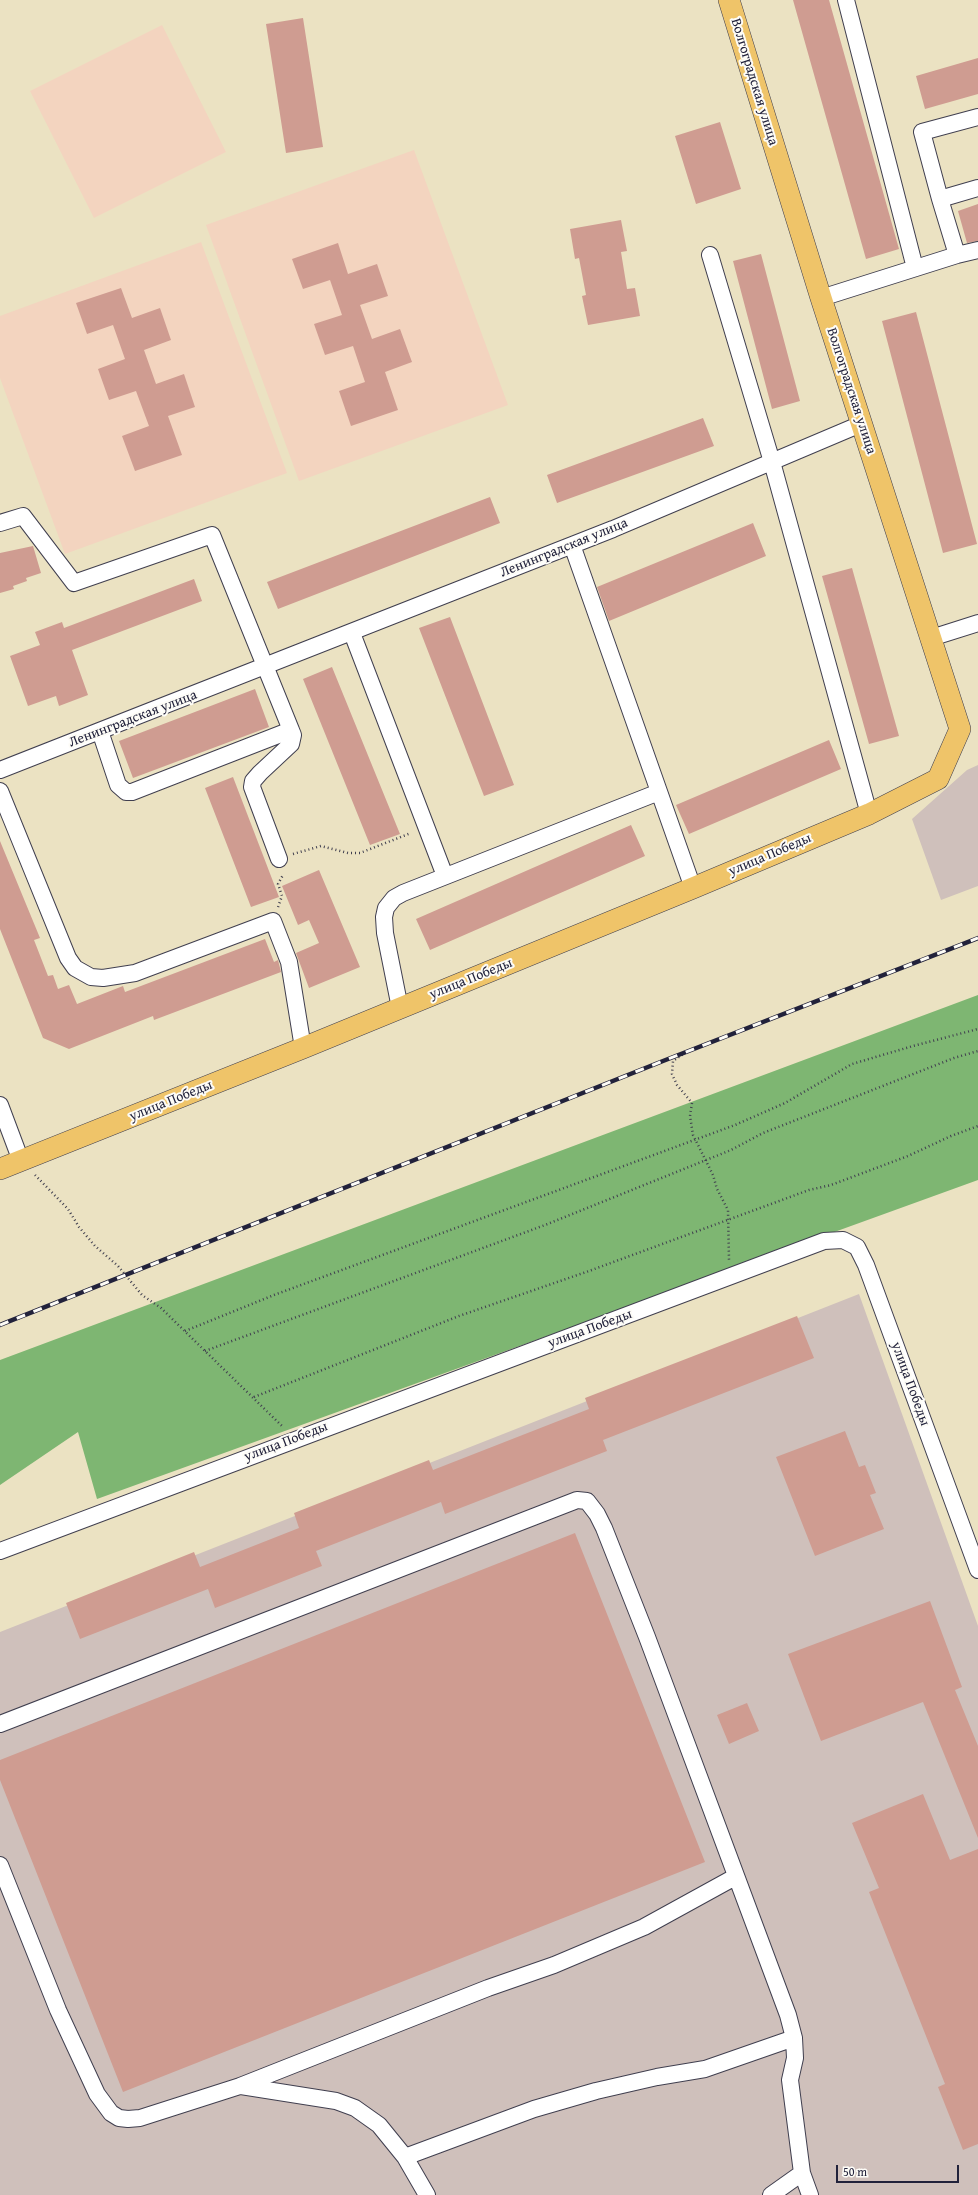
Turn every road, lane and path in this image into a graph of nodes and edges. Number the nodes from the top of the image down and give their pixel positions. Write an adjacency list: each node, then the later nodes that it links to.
1 (729, 0): 10 (main road, Волгоградская улица)
2 (846, 0): 9 (street)
3 (978, 116): 5 (street)
4 (978, 188): 5 (street)
5 (940, 199): 8 (street)
6 (978, 250): 8 (street)
7 (710, 255): 12 (street)
8 (957, 255): 9 (street)
9 (915, 268): 10 (street)
10 (821, 298): 11 (main road, Волгоградская улица)
11 (861, 424): 12 (street, Ленинградская улица); 17 (main road, Волгоградская улица)
12 (772, 462): 14 (street, Ленинградская улица); 25 (street)
13 (0, 523): 18 (street)
14 (572, 545): 16 (street, Ленинградская улица); 24 (street)
15 (978, 623): 17 (street)
16 (352, 633): 18 (street, Ленинградская улица); 26 (street)
17 (931, 638): 22 (main road, Волгоградская улица)
18 (266, 667): 19 (street); 20 (street, Ленинградская улица)
19 (291, 730): 20 (street); 27 (street)
20 (100, 731): 21 (street, Ленинградская улица)
21 (0, 770)
22 (938, 779): 25 (main road, улица Победы)
23 (0, 791): 30 (street)
24 (659, 792): 28 (street); 29 (street)
25 (869, 814): 29 (main road, улица Победы)
26 (426, 827): 27 (path); 28 (street)
27 (279, 859): 30 (path)
28 (445, 876): 31 (street)
29 (692, 888): 31 (main road, улица Победы)
30 (273, 921): 33 (street)
31 (400, 1008): 33 (main road, улица Победы)
32 (978, 1029): 38 (path)
33 (303, 1048): 39 (main road, улица Победы)
34 (689, 1050): 38 (path)
35 (978, 1052): 40 (path)
36 (0, 1105): 39 (street)
37 (978, 1126): 42 (path)
38 (695, 1140): 40 (path); 44 (path)
39 (26, 1159): 41 (main road, улица Победы); 44 (path)
40 (705, 1161): 42 (path); 45 (path)
41 (0, 1169)
42 (729, 1219): 43 (path); 46 (path)
43 (716, 1282): 47 (street, улица Победы); 49 (street, улица Победы)
44 (185, 1331): 45 (path)
45 (205, 1351): 46 (path)
46 (254, 1398): 47 (path)
47 (294, 1440): 48 (street, улица Победы)
48 (0, 1551)
49 (978, 1570)
50 (0, 1724): 52 (street)
51 (0, 1864): 54 (street)
52 (735, 1877): 53 (street); 54 (street)
53 (794, 2038): 55 (street); 56 (street)
54 (240, 2086): 55 (street)
55 (405, 2157): 57 (street)
56 (802, 2173): 58 (street); 59 (street)
57 (427, 2195)
58 (771, 2195)
59 (810, 2195)

